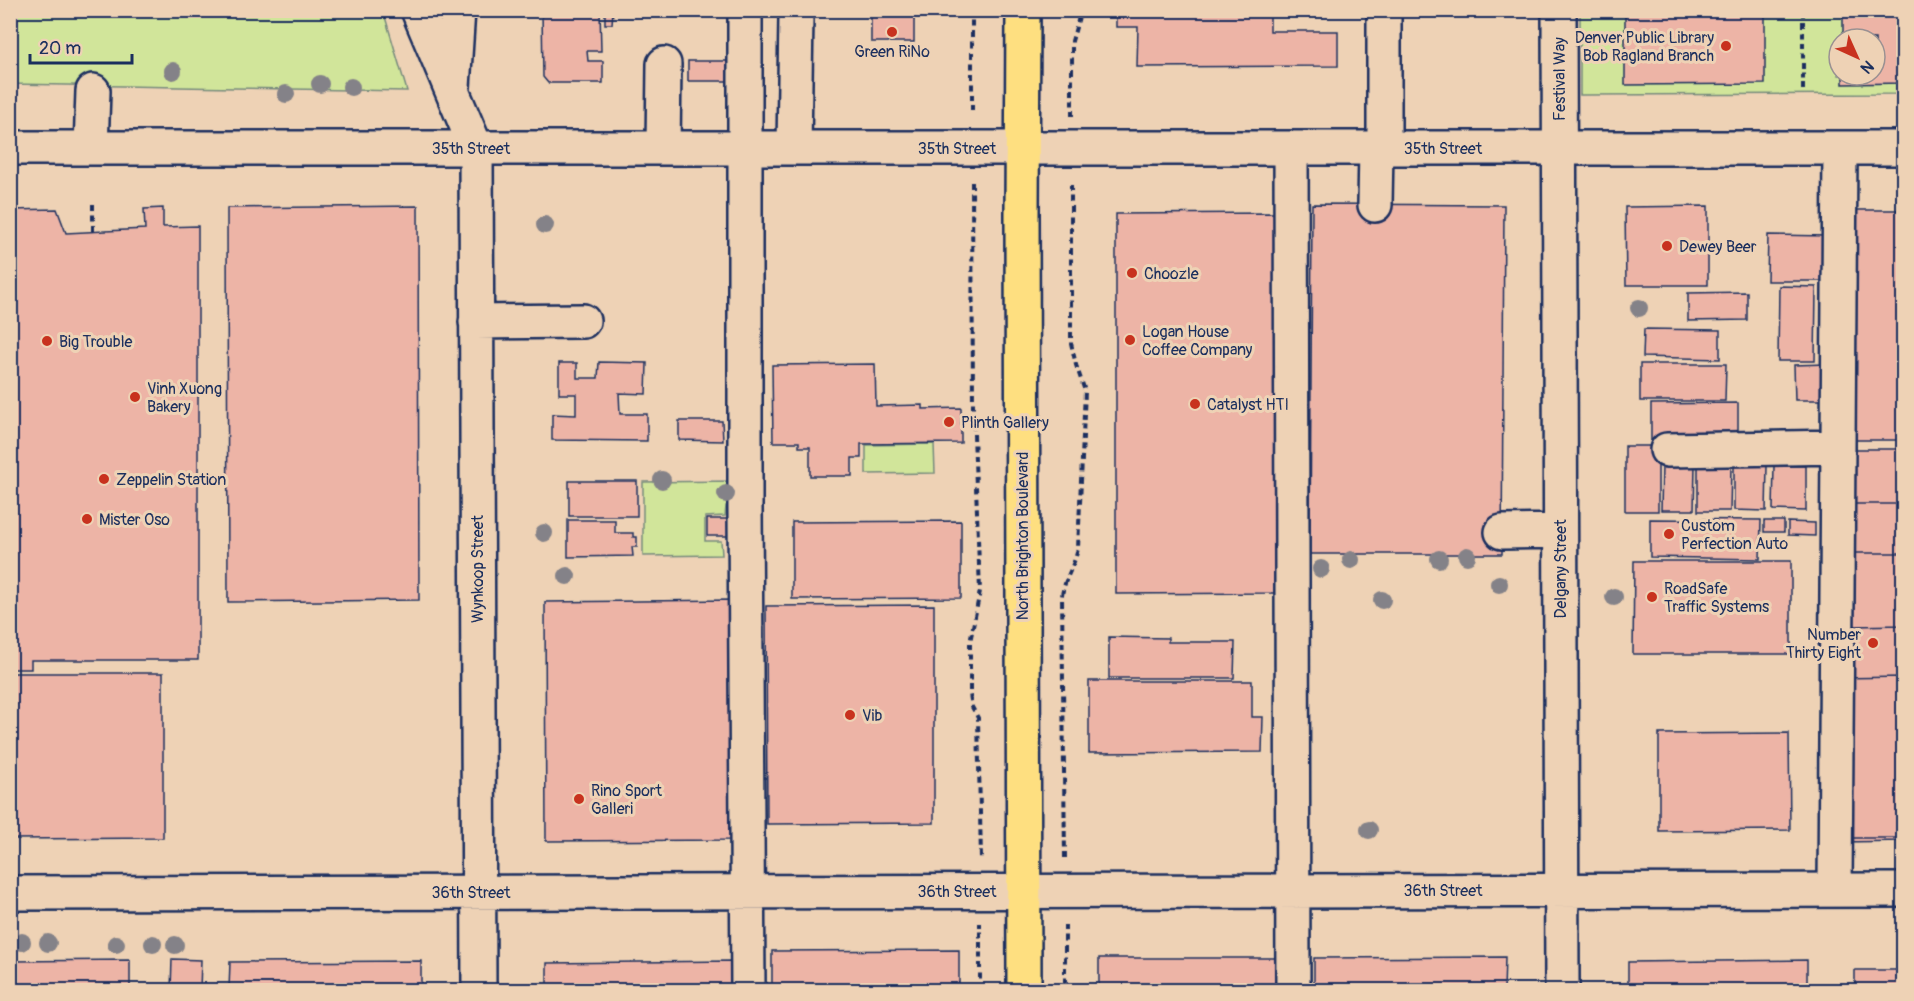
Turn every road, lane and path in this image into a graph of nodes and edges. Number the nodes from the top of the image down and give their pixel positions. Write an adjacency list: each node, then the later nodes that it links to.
1 (418, 10): 16 (street)
2 (458, 10): 16 (street)
3 (745, 10): 21 (street)
4 (972, 10): 13 (path)
5 (1023, 10): 23 (main road, North Brighton Boulevard)
6 (1081, 10): 12 (path)
7 (1384, 10): 25 (street)
8 (1559, 10): 26 (street, Festival Way)
9 (1803, 10): 15 (path)
10 (796, 16): 22 (street)
11 (663, 64): 20 (street)
12 (1072, 79)
13 (972, 84)
14 (93, 90): 18 (street)
15 (1803, 90)
16 (452, 92): 19 (street)
17 (10, 148): 18 (street, 35th Street)
18 (91, 148): 19 (street, 35th Street)
19 (476, 148): 20 (street, 35th Street); 35 (street, Wynkoop Street)
20 (663, 148): 21 (street, 35th Street)
21 (745, 148): 22 (street, 35th Street); 45 (street)
22 (794, 148): 23 (street, 35th Street)
23 (1022, 148): 24 (street, 35th Street); 46 (main road, North Brighton Boulevard)
24 (1292, 148): 25 (street, 35th Street); 47 (street)
25 (1380, 148): 26 (street, 35th Street); 30 (street)
26 (1559, 148): 27 (street, 35th Street); 38 (street, Delgany Street)
27 (1840, 148): 28 (street, 35th Street); 36 (street)
28 (1904, 148)
29 (93, 203): 33 (path)
30 (1375, 205)
31 (972, 207): 40 (path)
32 (1071, 210): 41 (path)
33 (93, 231)
34 (583, 321): 35 (street)
35 (476, 322): 48 (street, Wynkoop Street)
36 (1838, 447): 37 (street); 43 (street)
37 (1667, 450)
38 (1560, 531): 39 (street); 42 (street, Delgany Street)
39 (1502, 532)
40 (981, 842)
41 (1065, 848)
42 (1562, 890): 43 (street, 36th Street); 47 (street, 36th Street); 58 (street, Delgany Street)
43 (1835, 890): 44 (street, 36th Street)
44 (1904, 890)
45 (747, 891): 46 (street, 36th Street); 48 (street, 36th Street); 53 (street)
46 (1023, 891): 47 (street, 36th Street); 55 (main road, North Brighton Boulevard)
47 (1293, 891): 57 (street)
48 (478, 892): 49 (street, 36th Street); 52 (street, Wynkoop Street)
49 (10, 893)
50 (1065, 941): 56 (path)
51 (980, 943): 54 (path)
52 (479, 990)
53 (748, 990)
54 (980, 990)
55 (1024, 990)
56 (1065, 990)
57 (1293, 990)
58 (1562, 990)

